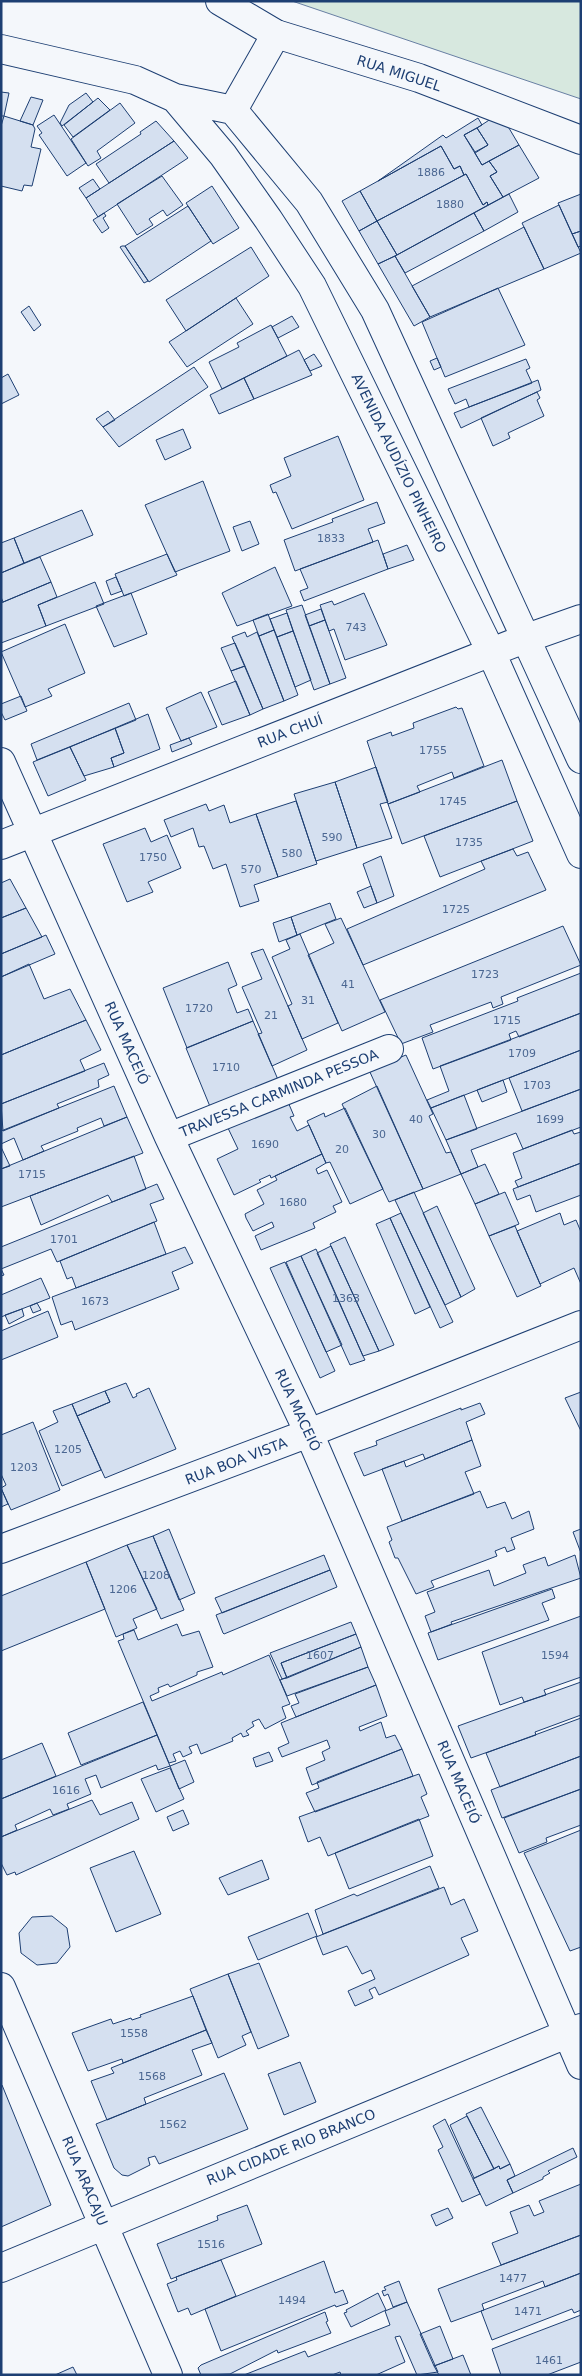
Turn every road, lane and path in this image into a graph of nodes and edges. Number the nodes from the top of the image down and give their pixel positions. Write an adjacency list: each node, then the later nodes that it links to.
1 (220, 1): 2 (street, RUA MIGUEL)
2 (276, 34): 5 (street); 6 (street, RUA MIGUEL)
3 (1, 49): 4 (street, AVENIDA AUDÍZIO PINHEIRO)
4 (175, 98): 5 (street, AVENIDA AUDÍZIO PINHEIRO); 9 (street, AVENIDA AUDÍZIO PINHEIRO)
5 (233, 110): 8 (street)
6 (581, 140)
7 (581, 619): 8 (street, RUA CHUÍ)
8 (527, 638): 9 (street, RUA CHUÍ); 10 (street)
9 (491, 652): 12 (street, RUA CHUÍ); 14 (street, AVENIDA AUDÍZIO PINHEIRO)
10 (581, 759)
11 (1, 762): 12 (street, RUA MACEIÓ)
12 (33, 832): 13 (street, RUA CHUÍ); 16 (street, RUA MACEIÓ)
13 (1, 845)
14 (581, 854)
15 (390, 1049): 16 (street, TRAVESSA CARMINDA PESSOA)
16 (169, 1137): 18 (street, RUA MACEIÓ)
17 (581, 1325): 18 (street, RUA BOA VISTA)
18 (309, 1433): 19 (street, RUA BOA VISTA); 21 (street, RUA MACEIÓ)
19 (1, 1550)
20 (1, 1987): 23 (street, RUA ARACAJU)
21 (574, 2030): 22 (street, RUA MACEIÓ); 23 (street, RUA CIDADE RIO BRANCO)
22 (581, 2065)
23 (103, 2225): 24 (street, RUA CIDADE RIO BRANCO); 25 (street, RUA ARACAJU)
24 (1, 2268)
25 (168, 2375)

